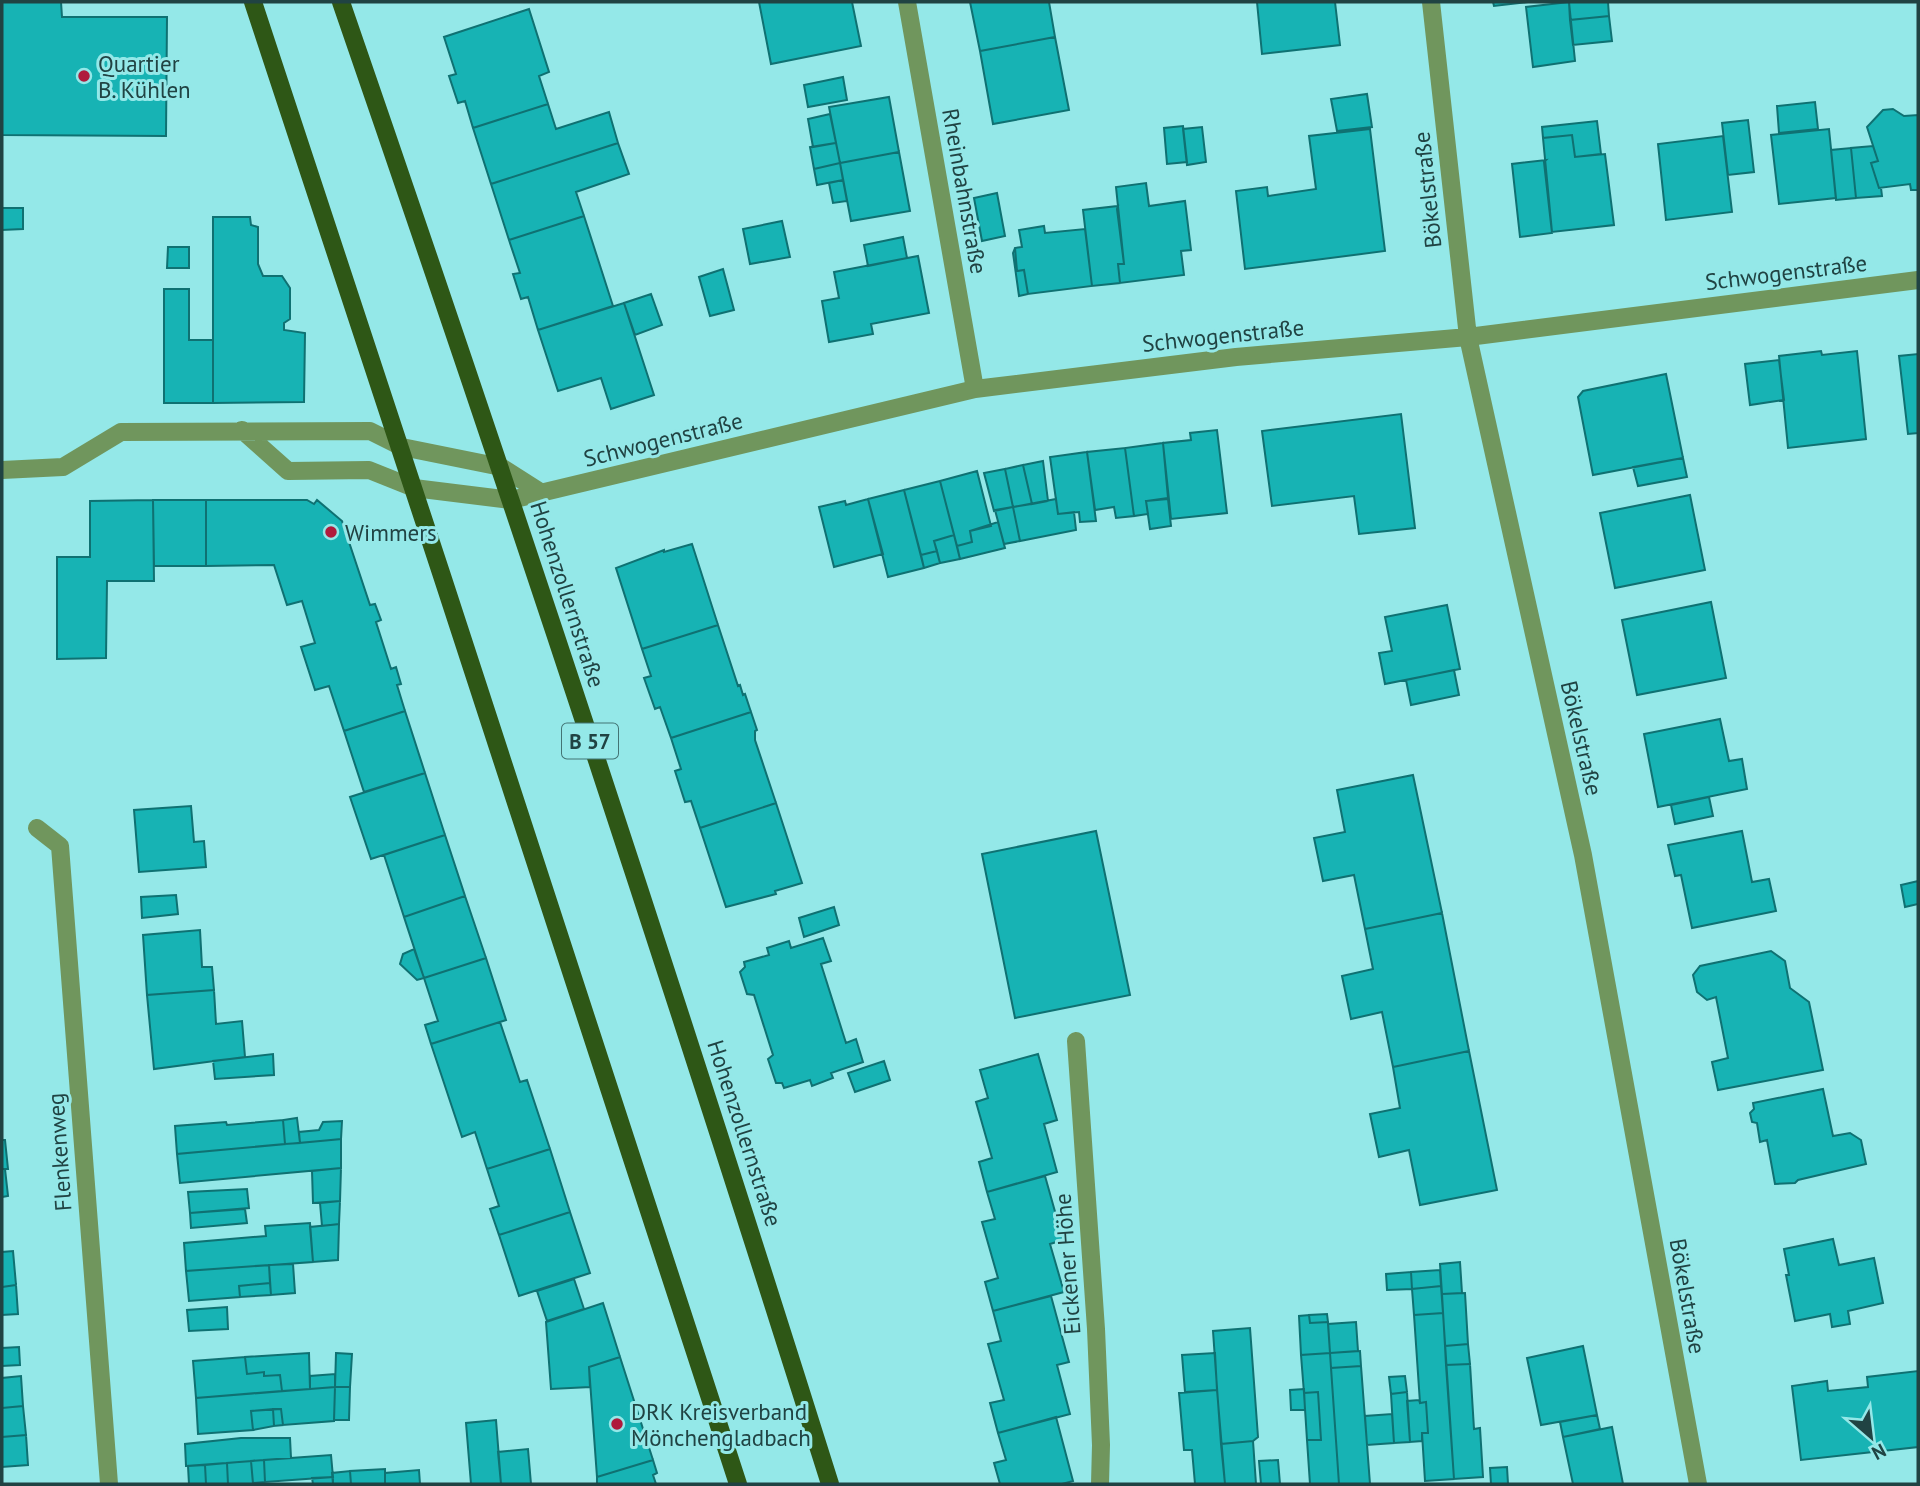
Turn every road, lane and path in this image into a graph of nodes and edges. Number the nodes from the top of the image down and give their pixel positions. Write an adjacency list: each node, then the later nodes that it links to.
1 (253, 2): 9 (main road)
2 (341, 2): 10 (main road, Hohenzollernstraße / B 57)
3 (907, 2): 7 (street, Rheinbahnstraße)
4 (1431, 2): 6 (street, Bökelstraße)
5 (1918, 280): 6 (street, Schwogenstraße)
6 (1468, 337): 7 (street, Schwogenstraße); 21 (street, Bökelstraße)
7 (975, 389): 13 (street, Schwogenstraße)
8 (242, 430): 9 (street); 11 (street); 12 (street, Schwogenstraße)
9 (402, 447): 10 (street); 12 (main road)
10 (501, 467): 13 (street); 14 (main road, Hohenzollernstraße / B 57)
11 (2, 470)
12 (414, 488): 14 (street, Schwogenstraße); 18 (main road)
13 (542, 494): 14 (street, Schwogenstraße)
14 (511, 500): 19 (main road, Hohenzollernstraße / B 57)
15 (37, 828): 17 (street, Flenkenweg)
16 (1076, 1041): 20 (street, Eickener Höhe)
17 (109, 1484)
18 (738, 1484)
19 (831, 1484)
20 (1100, 1484)
21 (1698, 1484)

